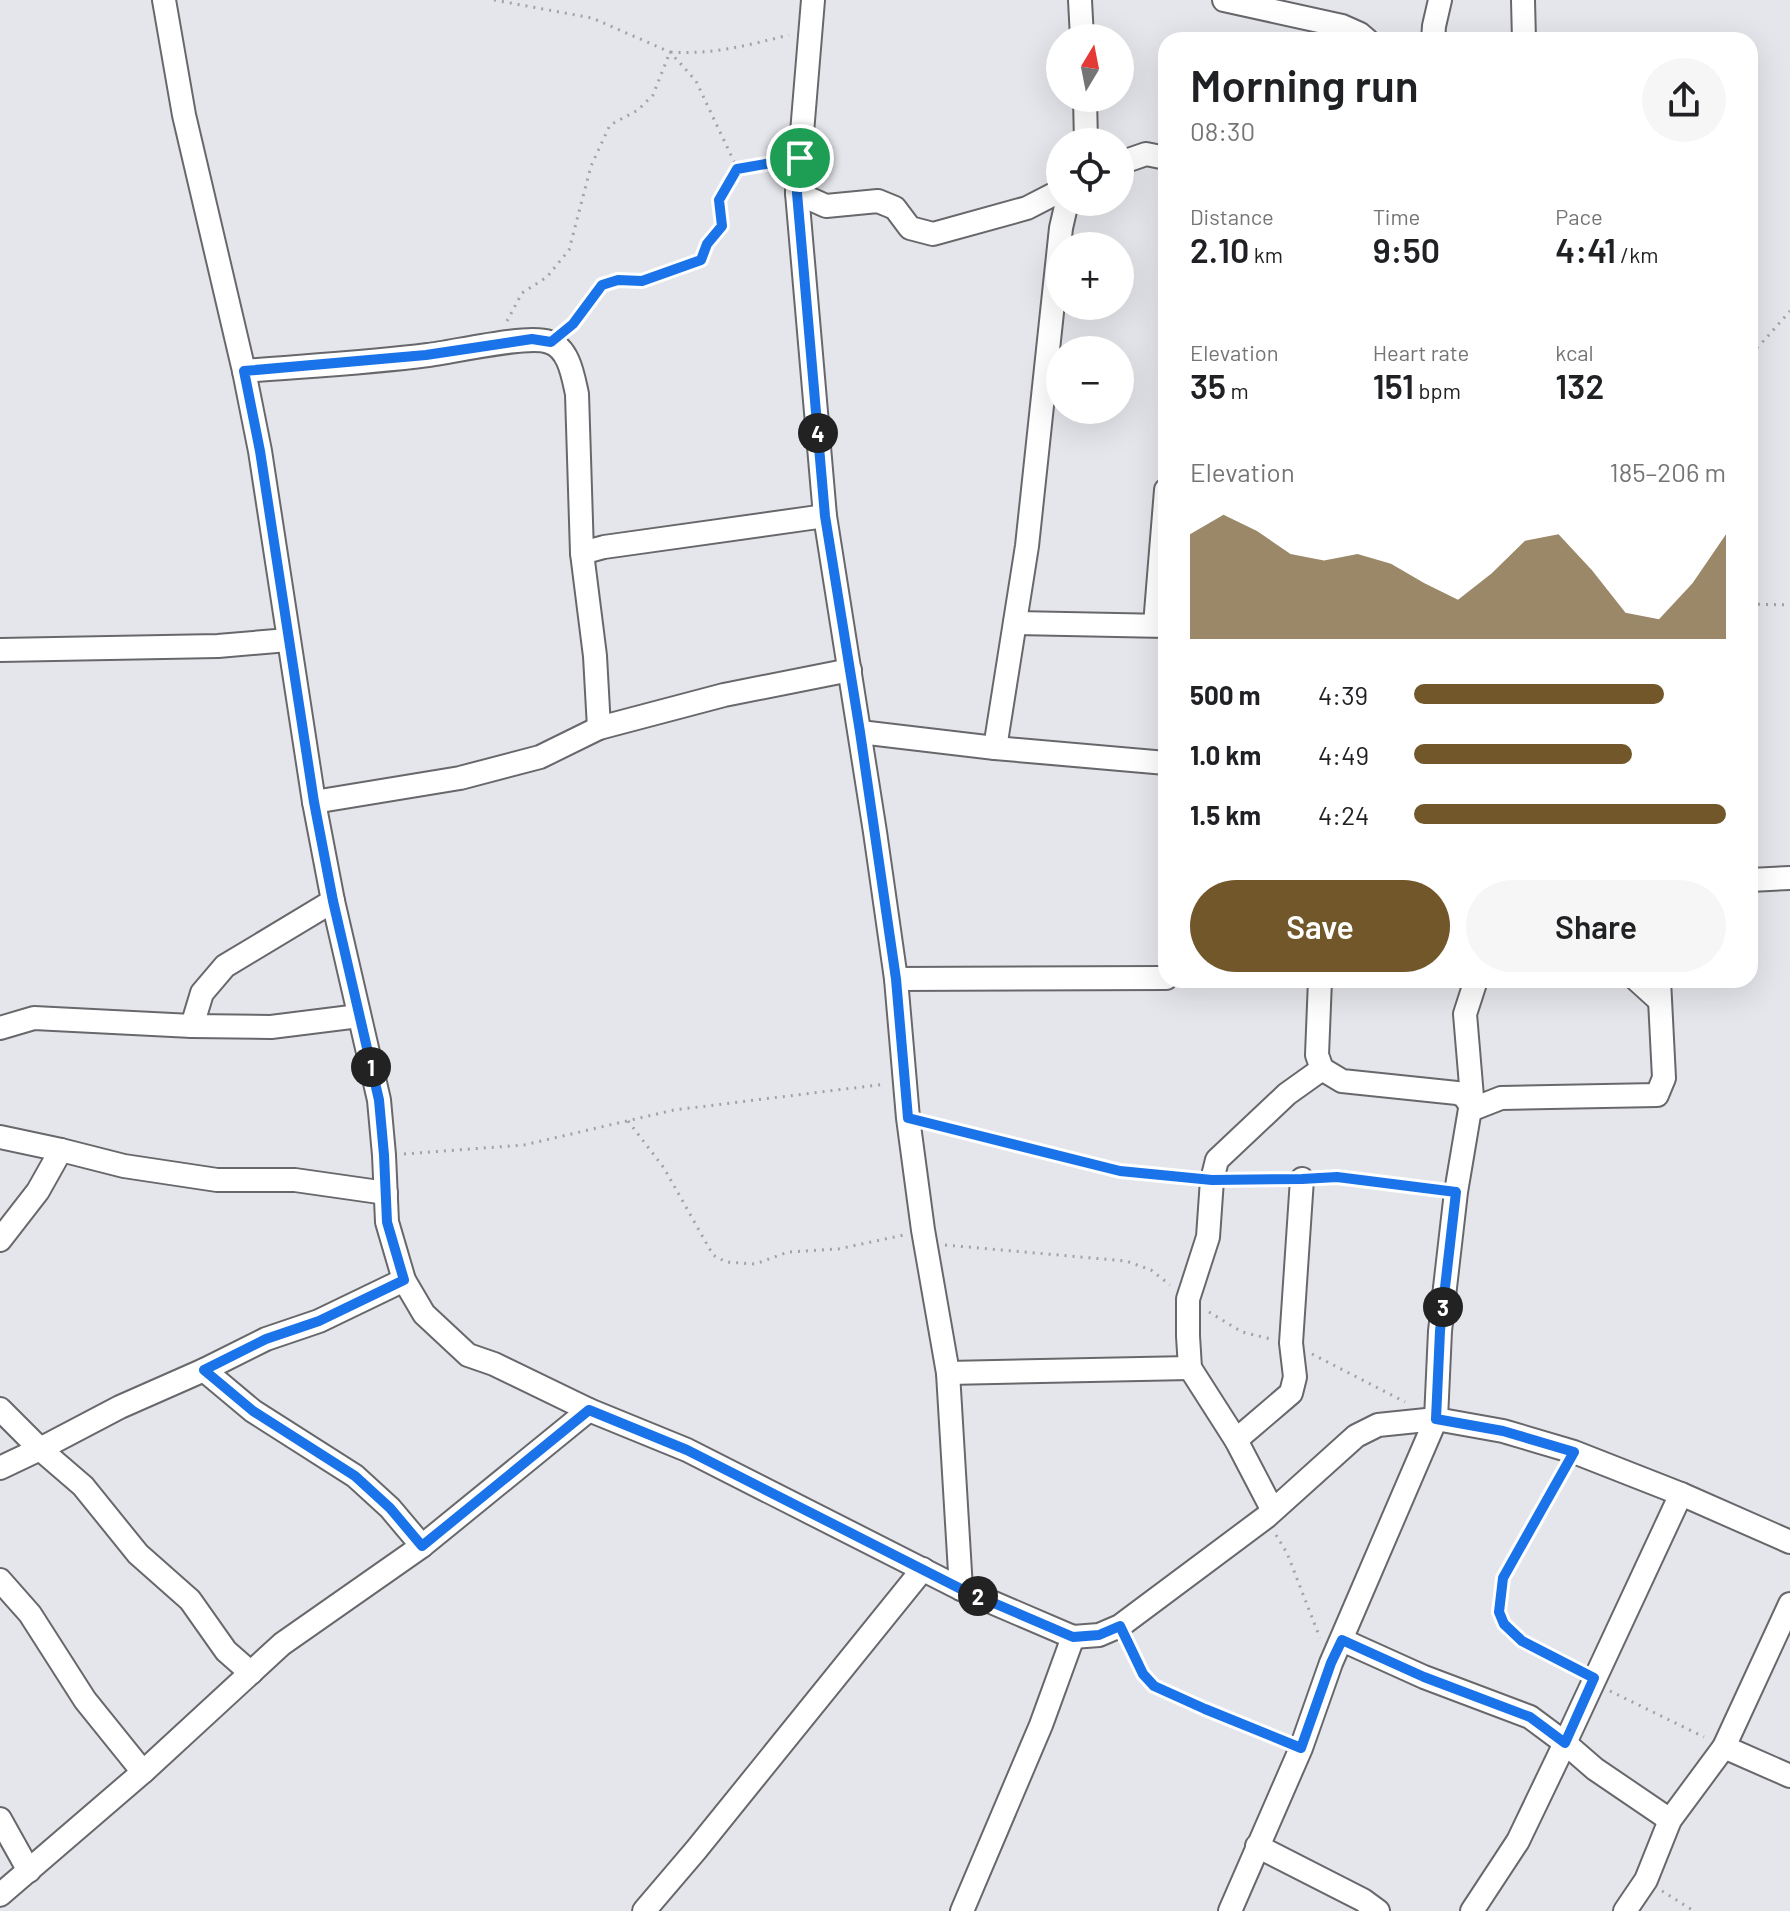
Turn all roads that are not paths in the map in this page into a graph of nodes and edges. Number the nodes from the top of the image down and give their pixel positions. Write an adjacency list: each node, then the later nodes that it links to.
1 (164, 0): 16 (street)
2 (813, 0): 13 (street)
3 (1081, 0): 7 (street)
4 (1224, 0): 8 (street)
5 (1440, 0): 9 (street)
6 (1523, 0): 10 (street)
7 (1082, 24)
8 (1356, 32)
9 (1434, 32)
10 (1524, 32)
11 (1158, 156): 12 (street)
12 (1134, 158)
13 (797, 193): 14 (street); 17 (street)
14 (1046, 198)
15 (1064, 216): 19 (street)
16 (244, 371): 18 (street); 21 (street)
17 (825, 516): 18 (street); 23 (street)
18 (582, 553): 24 (street)
19 (1015, 623): 20 (street); 26 (street)
20 (1158, 625)
21 (288, 640): 22 (street); 28 (street)
22 (0, 650)
23 (850, 670): 24 (street); 25 (street)
24 (599, 728): 28 (street)
25 (860, 732): 26 (street); 33 (street)
26 (995, 748): 27 (street)
27 (1158, 762)
28 (314, 802): 31 (street)
29 (1790, 878): 30 (street)
30 (1758, 880)
31 (333, 901): 37 (street); 38 (street)
32 (1158, 978): 33 (street)
33 (896, 979): 50 (street)
34 (1320, 988): 40 (street)
35 (1473, 988): 41 (street)
36 (1659, 990): 41 (street)
37 (359, 1016): 38 (street); 45 (street)
38 (192, 1026): 39 (street)
39 (1, 1028)
40 (1322, 1069): 41 (street); 48 (street)
41 (1473, 1109): 53 (street)
42 (0, 1137): 43 (street)
43 (61, 1150): 45 (street); 46 (street)
44 (1302, 1179): 54 (street)
45 (386, 1193): 47 (street)
46 (0, 1240)
47 (404, 1280): 49 (street); 52 (street)
48 (1190, 1368): 50 (street); 54 (street)
49 (204, 1370): 55 (street); 60 (street)
50 (948, 1373): 63 (street)
51 (0, 1409): 55 (street)
52 (589, 1410): 60 (street); 61 (street)
53 (1436, 1419): 57 (street); 58 (street); 66 (street)
54 (1236, 1440): 58 (street)
55 (40, 1449): 56 (street); 67 (street)
56 (0, 1468)
57 (1681, 1494): 59 (street); 68 (street)
58 (1269, 1513): 65 (street)
59 (1790, 1542)
60 (422, 1546): 67 (street)
61 (923, 1569): 63 (street); 77 (street)
62 (0, 1580): 70 (street)
63 (961, 1589): 65 (street)
64 (1790, 1604): 69 (street)
65 (1073, 1637): 78 (street)
66 (1342, 1640): 68 (street); 74 (street)
67 (251, 1673): 70 (street)
68 (1565, 1743): 73 (street); 81 (street)
69 (1724, 1747): 71 (street); 73 (street)
70 (143, 1772): 75 (street)
71 (1790, 1776)
72 (0, 1819): 75 (street)
73 (1670, 1820): 82 (street)
74 (1257, 1846): 79 (street); 80 (street)
75 (29, 1871): 76 (street)
76 (0, 1895)
77 (644, 1911)
78 (962, 1911)
79 (1230, 1911)
80 (1378, 1911)
81 (1472, 1911)
82 (1625, 1911)

